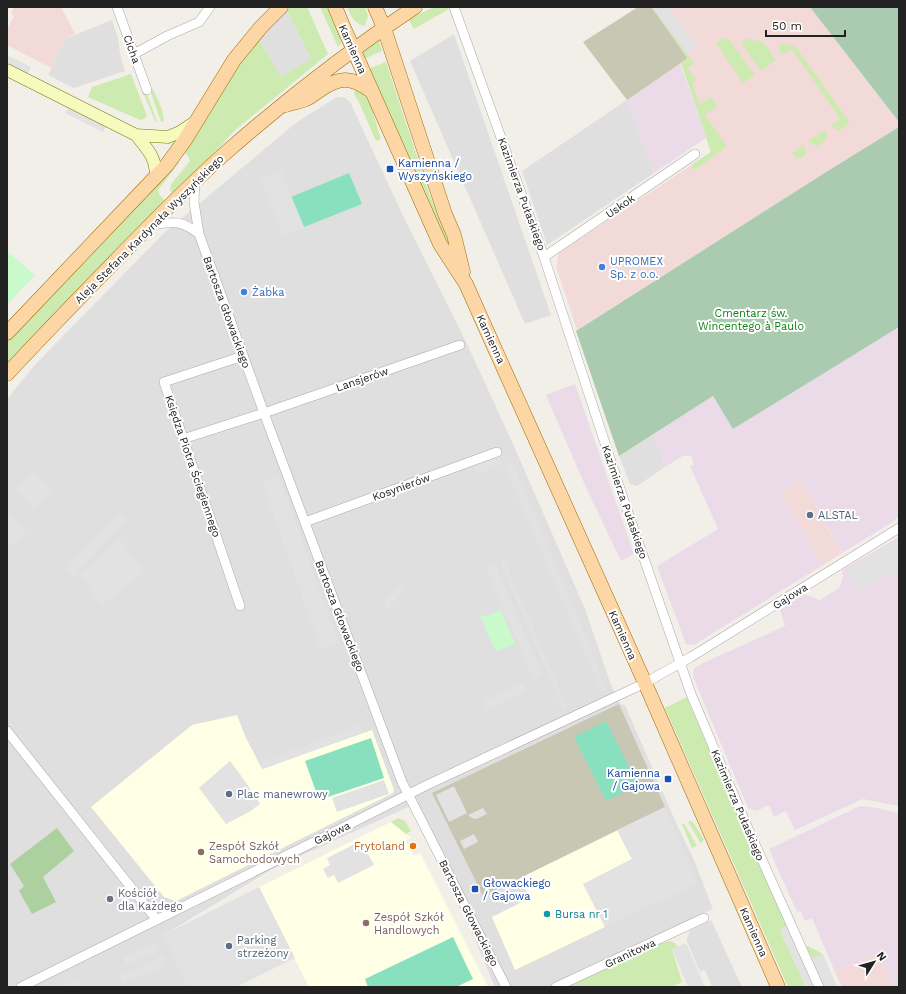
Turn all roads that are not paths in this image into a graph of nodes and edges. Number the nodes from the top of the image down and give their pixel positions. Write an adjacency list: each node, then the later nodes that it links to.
1 (117, 7): 10 (street, Cicha)
2 (210, 7): 10 (street)
3 (281, 7): 15 (main road)
4 (335, 7): 9 (main road, Kamienna)
5 (375, 7): 8 (main road, Kamienna)
6 (415, 7): 8 (main road, Aleja Stefana Kardynała Wyszyńskiego)
7 (454, 7): 22 (street, Kazimierza Pułaskiego)
8 (384, 28): 9 (main road, Aleja Stefana Kardynała Wyszyńskiego); 23 (main road, Kamienna)
9 (353, 49): 13 (main road, Kamienna); 14 (main road, Aleja Stefana Kardynała Wyszyńskiego)
10 (134, 54): 12 (street, Cicha)
11 (7, 70): 16 (street)
12 (147, 90)
13 (372, 91): 14 (main road); 23 (main road, Kamienna)
14 (280, 106): 19 (main road, Aleja Stefana Kardynała Wyszyńskiego)
15 (195, 122): 16 (street); 18 (main road)
16 (136, 135): 18 (street)
17 (695, 154): 22 (street, Uskok)
18 (156, 177): 24 (main road)
19 (195, 181): 20 (main road, Aleja Stefana Kardynała Wyszyńskiego); 21 (street, Bartosza Głowackiego)
20 (150, 225): 21 (street); 27 (main road, Aleja Stefana Kardynała Wyszyńskiego)
21 (199, 234): 26 (street, Bartosza Głowackiego)
22 (544, 257): 34 (street, Kazimierza Pułaskiego)
23 (466, 284): 35 (main road, Kamienna)
24 (7, 333)
25 (460, 346): 28 (street, Lansjerów)
26 (242, 356): 28 (street, Bartosza Głowackiego); 29 (street, Księdza Piotra Ściegiennego)
27 (7, 374)
28 (264, 413): 29 (street, Lansjerów); 31 (street, Bartosza Głowackiego)
29 (183, 439): 33 (street, Księdza Piotra Ściegiennego)
30 (497, 452): 31 (street, Kosynierów)
31 (305, 522): 37 (street, Bartosza Głowackiego)
32 (899, 528): 34 (street, Gajowa)
33 (240, 606)
34 (680, 663): 35 (street, Gajowa); 44 (street, Kazimierza Pułaskiego)
35 (645, 683): 37 (street, Gajowa); 43 (main road, Kamienna)
36 (7, 731): 39 (street)
37 (408, 795): 39 (street, Gajowa); 41 (street, Bartosza Głowackiego)
38 (704, 918): 42 (street, Granitowa)
39 (157, 920): 40 (street, Gajowa)
40 (21, 987)
41 (506, 987)
42 (556, 987)
43 (778, 987)
44 (819, 987)

